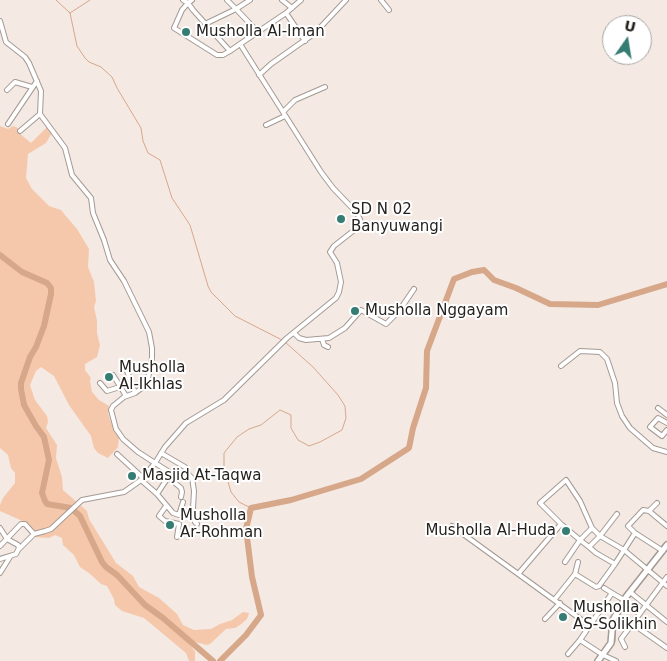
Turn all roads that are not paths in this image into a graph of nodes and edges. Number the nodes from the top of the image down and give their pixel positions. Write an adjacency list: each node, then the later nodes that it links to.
1 (183, 0): 8 (street)
2 (227, 0): 10 (street)
3 (250, 0): 10 (street)
4 (282, 0): 9 (street)
5 (301, 0): 9 (street)
6 (346, 0): 16 (street)
7 (380, 0): 11 (street)
8 (190, 2): 14 (street); 18 (street)
9 (292, 8): 12 (street)
10 (236, 9): 14 (street); 15 (street)
11 (389, 10)
12 (286, 13): 15 (street); 16 (street)
13 (0, 21): 20 (street)
14 (205, 24): 18 (street)
15 (258, 32): 17 (street)
16 (305, 41): 19 (street)
17 (240, 44): 18 (street); 19 (street)
18 (230, 50)
19 (259, 75): 25 (street)
20 (37, 81): 21 (street); 24 (street)
21 (32, 86): 23 (street); 26 (street)
22 (325, 87): 25 (street)
23 (7, 90)
24 (40, 114): 28 (street); 38 (street)
25 (284, 114): 27 (street); 30 (street)
26 (8, 124)
27 (266, 125)
28 (20, 131)
29 (414, 289): 31 (street)
30 (294, 333): 31 (street); 45 (street)
31 (322, 339): 32 (street)
32 (328, 347)
33 (561, 366): 44 (street)
34 (127, 371): 38 (street)
35 (113, 375): 37 (street)
36 (100, 383): 37 (street)
37 (120, 387): 39 (street)
38 (135, 393): 39 (street)
39 (126, 396): 47 (street)
40 (658, 408): 41 (street)
41 (667, 415)
42 (667, 423): 43 (street)
43 (667, 430)
44 (667, 452)
45 (161, 453): 47 (street); 58 (street)
46 (117, 454): 49 (street)
47 (155, 463): 48 (street); 49 (street)
48 (168, 478): 50 (street); 51 (street)
49 (142, 479): 50 (street); 66 (street)
50 (157, 494): 54 (street)
51 (181, 496)
52 (183, 502): 57 (street)
53 (656, 503): 55 (street)
54 (166, 506): 57 (street); 68 (street)
55 (649, 511): 62 (street); 65 (street)
56 (617, 514): 67 (street)
57 (179, 515): 58 (street)
58 (193, 515): 59 (street)
59 (196, 524)
60 (561, 524): 64 (street); 70 (street); 84 (street)
61 (452, 526): 84 (street)
62 (667, 526)
63 (0, 528): 69 (street)
64 (592, 528): 67 (street); 70 (street)
65 (635, 533): 75 (street); 76 (street)
66 (34, 534): 69 (street); 74 (street)
67 (600, 536): 73 (street); 75 (street)
68 (177, 537)
69 (7, 539): 72 (street); 74 (street)
70 (580, 540): 73 (street); 79 (street)
71 (667, 545): 76 (street)
72 (0, 546)
73 (590, 547): 81 (street)
74 (19, 549): 77 (street)
75 (624, 550): 81 (street); 82 (street)
76 (663, 551): 82 (street)
77 (10, 557): 78 (street); 83 (street)
78 (0, 559)
79 (565, 562)
80 (578, 562): 85 (street)
81 (615, 564): 85 (street)
82 (649, 570): 87 (street); 91 (street)
83 (0, 573)
84 (519, 574): 92 (street)
85 (575, 574): 92 (street)
86 (667, 577): 87 (street)
87 (662, 583): 88 (street); 95 (street)
88 (667, 586)
89 (604, 588): 90 (street)
90 (612, 593): 93 (street); 99 (street)
91 (631, 593): 93 (street); 95 (street)
92 (555, 599): 94 (street)
93 (624, 600): 104 (street)
94 (560, 603): 96 (street); 99 (street)
95 (646, 604): 97 (street); 98 (street)
96 (545, 619)
97 (667, 622)
98 (632, 624): 101 (street); 102 (street)
99 (590, 626): 100 (street)
100 (580, 640): 103 (street); 104 (street)
101 (625, 646)
102 (667, 648)
103 (568, 654)
104 (604, 656): 105 (street); 106 (street)
105 (598, 661)
106 (615, 661)

